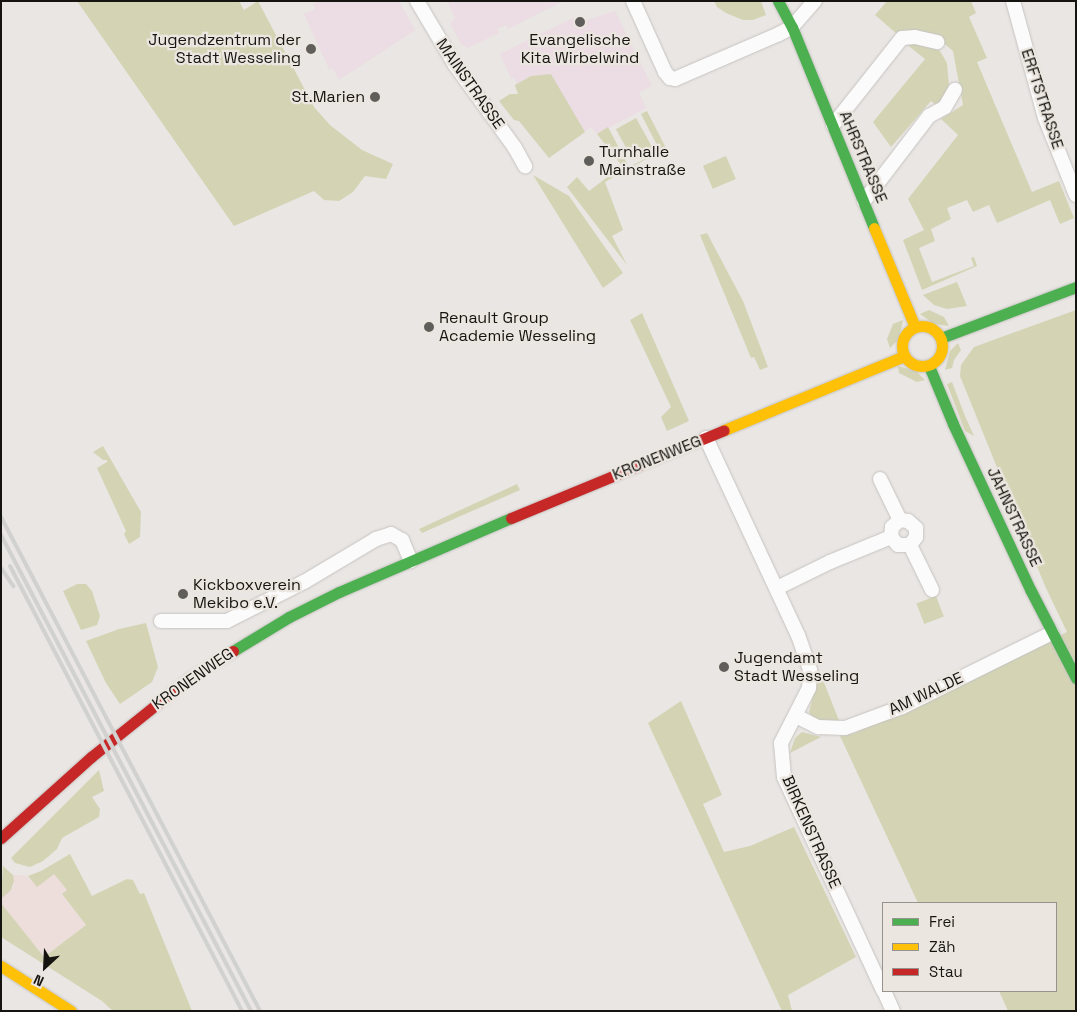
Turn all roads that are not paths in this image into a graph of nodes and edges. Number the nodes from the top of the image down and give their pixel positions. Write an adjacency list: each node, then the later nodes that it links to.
1 (417, 1): 10 (street, MAINSTRASSE)
2 (633, 1): 6 (street)
3 (778, 1): 6 (street, AHRSTRASSE)
4 (815, 1): 6 (street)
5 (1013, 1): 11 (street, ERFTSTRASSE)
6 (792, 27): 9 (street, AHRSTRASSE)
7 (937, 42): 9 (street)
8 (956, 90): 12 (street)
9 (833, 125): 12 (street, AHRSTRASSE)
10 (525, 166)
11 (1074, 187)
12 (864, 201): 14 (street, AHRSTRASSE)
13 (1076, 287): 15 (street)
14 (915, 327): 15 (street); 16 (street)
15 (941, 338): 17 (street)
16 (904, 356): 17 (street); 18 (street, KRONENWEG)
17 (929, 366): 27 (street, JAHNSTRASSE)
18 (706, 438): 23 (street, KRONENWEG); 24 (street, BIRKENSTRASSE)
19 (880, 479): 20 (street)
20 (900, 520): 21 (street); 22 (street)
21 (891, 537): 22 (street); 24 (street)
22 (910, 546): 25 (street)
23 (411, 561): 26 (street, KRONENWEG); 30 (street, KRONENWEG)
24 (776, 588): 29 (street, BIRKENSTRASSE)
25 (932, 590)
26 (161, 621)
27 (1052, 633): 28 (street, JAHNSTRASSE); 29 (street, AM WALDE)
28 (1076, 678)
29 (796, 716): 32 (street, BIRKENSTRASSE)
30 (1, 838)
31 (1, 966): 34 (street)
32 (882, 988)
33 (884, 992): 35 (street, BIRKENSTRASSE)
34 (71, 1011)
35 (893, 1011)

